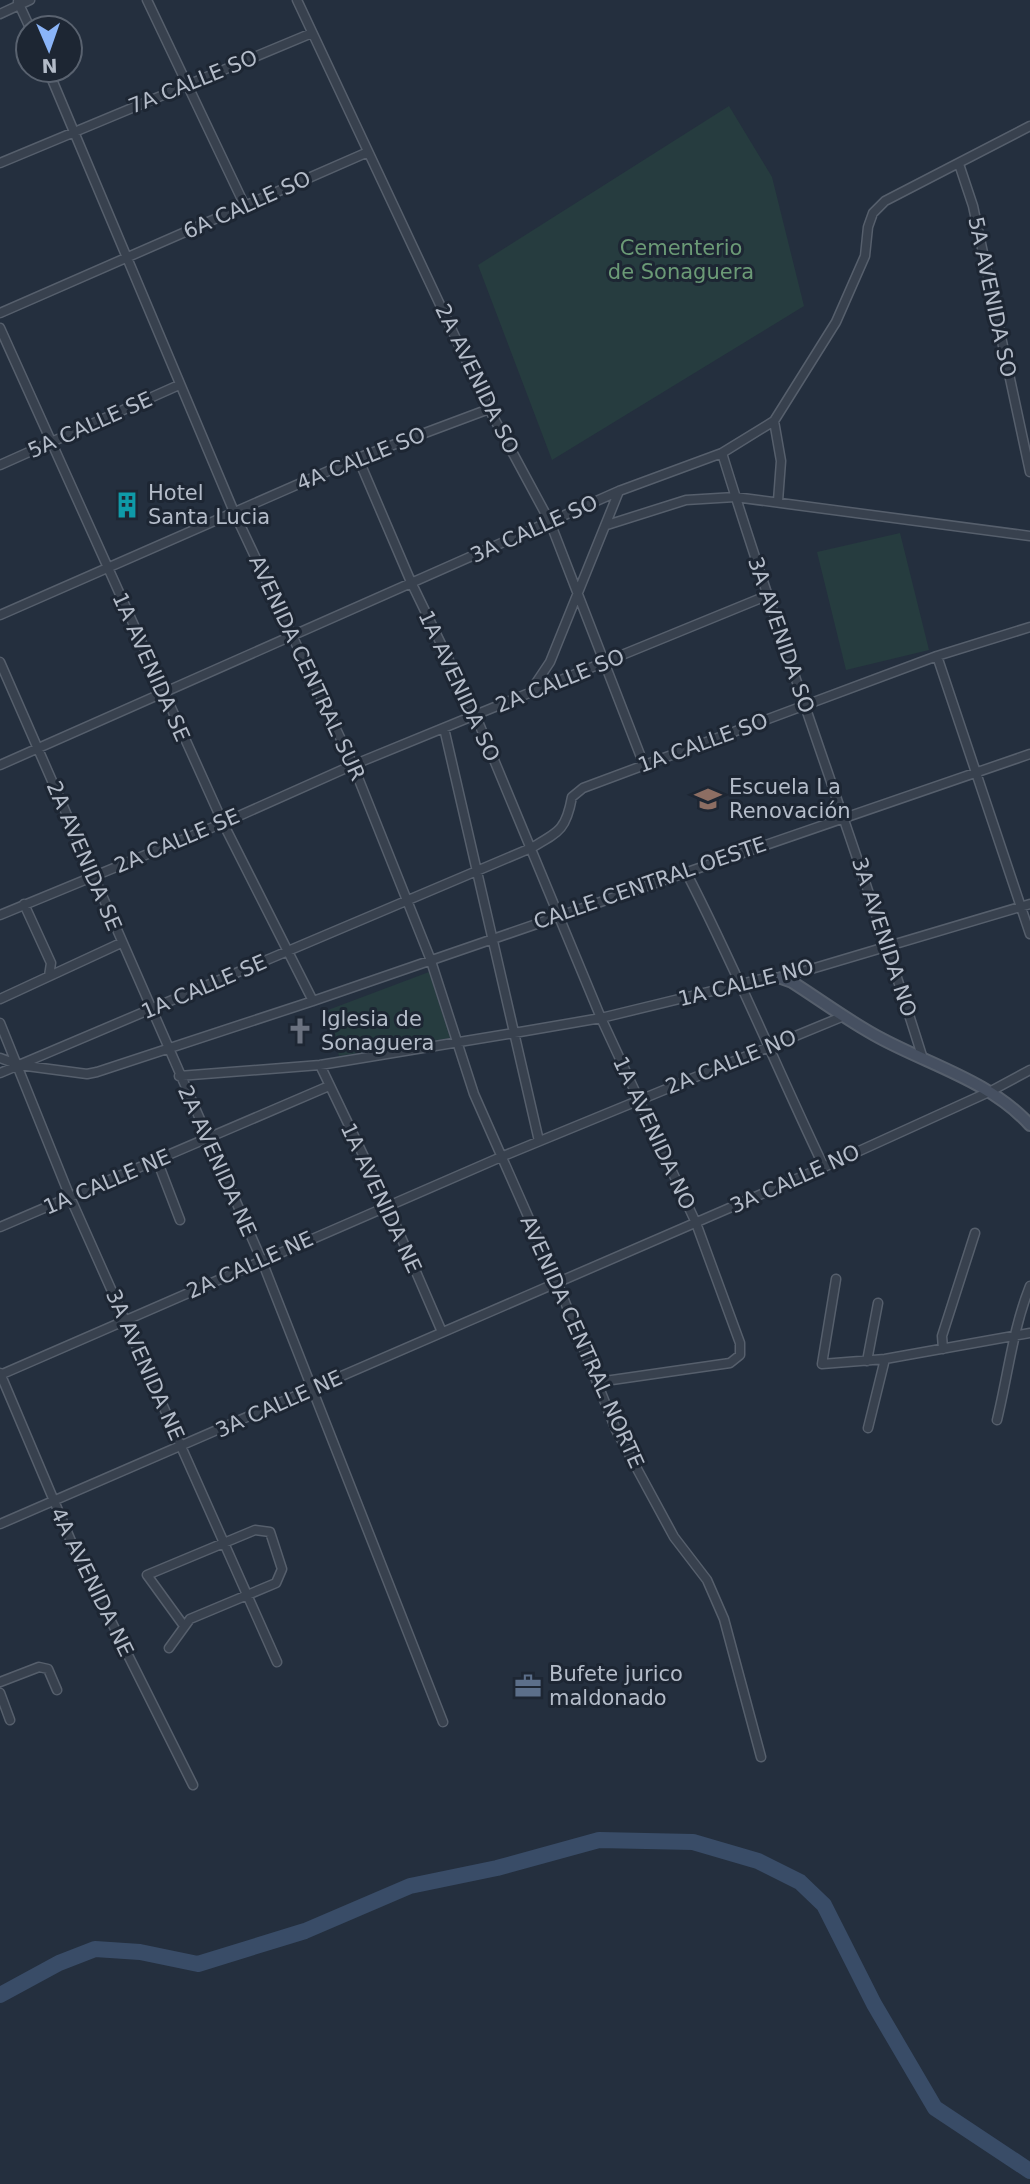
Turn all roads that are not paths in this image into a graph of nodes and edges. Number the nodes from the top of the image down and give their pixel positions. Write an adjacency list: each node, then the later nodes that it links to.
1 (30, 0): 4 (street)
2 (147, 0): 8 (street)
3 (297, 0): 6 (street, 2A AVENIDA SO)
4 (19, 2): 5 (street)
5 (0, 14)
6 (312, 33): 8 (street, 7A CALLE SO); 11 (street, 2A AVENIDA SO)
7 (54, 84): 10 (street, AVENIDA CENTRAL SUR)
8 (187, 84): 10 (street, 7A CALLE SO); 14 (street)
9 (1030, 126): 13 (street)
10 (74, 131): 12 (street, 7A CALLE SO); 15 (street, AVENIDA CENTRAL SUR)
11 (368, 152): 14 (street, 6A CALLE SO); 19 (street, 2A AVENIDA SO)
12 (0, 163)
13 (959, 164): 20 (street); 25 (street, 5A AVENIDA SO)
14 (245, 206): 15 (street, 6A CALLE SO)
15 (125, 258): 16 (street, 6A CALLE SO); 18 (street, AVENIDA CENTRAL SUR)
16 (0, 313)
17 (0, 328): 21 (street, 1A AVENIDA SE)
18 (179, 385): 21 (street, 5A CALLE SE); 29 (street, AVENIDA CENTRAL SUR)
19 (489, 409): 23 (street, 4A CALLE SO); 30 (street, 2A AVENIDA SO)
20 (774, 421): 22 (street, 3A CALLE SO); 28 (street)
21 (52, 442): 24 (street, 5A CALLE SE); 33 (street, 1A AVENIDA SE)
22 (722, 453): 26 (street, 3A CALLE SO); 27 (street, 3A AVENIDA SO)
23 (358, 458): 29 (street, 4A CALLE SO); 34 (street, 1A AVENIDA SO)
24 (0, 465)
25 (1030, 472)
26 (619, 491): 30 (street, 3A CALLE SO); 31 (street)
27 (735, 496): 28 (street); 31 (street); 36 (street, 3A AVENIDA SO)
28 (778, 501): 32 (street)
29 (234, 512): 33 (street, 4A CALLE SO); 39 (street, AVENIDA CENTRAL SUR)
30 (550, 522): 34 (street, 3A CALLE SO); 35 (street, 2A AVENIDA SO)
31 (607, 525): 35 (street)
32 (1030, 536)
33 (106, 567): 37 (street, 4A CALLE SO); 43 (street, 1A AVENIDA SE)
34 (411, 582): 39 (street, 3A CALLE SO); 46 (street, 1A AVENIDA SO)
35 (578, 589): 42 (street, 2A AVENIDA SO); 44 (street)
36 (766, 596): 42 (street, 2A CALLE SO); 45 (street, 3A AVENIDA SO)
37 (0, 615)
38 (1030, 627): 40 (street, 1A CALLE SO)
39 (292, 636): 43 (street, 3A CALLE SO); 51 (street, AVENIDA CENTRAL SUR)
40 (937, 656): 45 (street, 1A CALLE SO); 53 (street)
41 (0, 662): 48 (street, 2A AVENIDA SE)
42 (605, 663): 44 (street, 2A CALLE SO); 52 (street, 2A AVENIDA SO)
43 (162, 692): 48 (street, 3A CALLE SO); 55 (street, 1A AVENIDA SE)
44 (530, 692): 46 (street, 2A CALLE SO)
45 (805, 706): 52 (street, 1A CALLE SO); 54 (street, 3A AVENIDA SO)
46 (475, 714): 47 (street, 2A CALLE SO); 56 (street, 1A AVENIDA SO)
47 (444, 728): 51 (street, 2A CALLE SO); 57 (street)
48 (38, 749): 50 (street, 3A CALLE SO); 59 (street, 2A AVENIDA SE)
49 (1030, 754): 53 (street, CALLE CENTRAL OESTE)
50 (0, 765)
51 (353, 765): 55 (street, 2A CALLE SE); 60 (street, AVENIDA CENTRAL SUR)
52 (644, 765): 56 (street, 1A CALLE SO)
53 (975, 772): 54 (street, CALLE CENTRAL OESTE); 63 (street)
54 (843, 816): 58 (street, CALLE CENTRAL OESTE); 69 (street, 3A AVENIDA NO)
55 (223, 823): 59 (street, 2A CALLE SE); 70 (street, 1A AVENIDA SE)
56 (531, 848): 57 (street, 1A CALLE SO); 65 (street, 1A AVENIDA SO)
57 (475, 871): 60 (street, 1A CALLE SO); 67 (street)
58 (686, 872): 65 (street, CALLE CENTRAL OESTE); 74 (street)
59 (93, 877): 62 (street, 2A CALLE SE); 68 (street, 2A AVENIDA SE)
60 (407, 900): 70 (street, 1A CALLE SE); 71 (street, AVENIDA CENTRAL SUR)
61 (1030, 904): 63 (street, 1A CALLE NO)
62 (24, 905): 64 (street, 2A CALLE SE); 72 (street)
63 (1020, 906): 66 (street); 69 (street, 1A CALLE NO)
64 (0, 915)
65 (557, 915): 67 (street, CALLE CENTRAL OESTE); 79 (street, 1A AVENIDA NO)
66 (1030, 934)
67 (494, 937): 71 (street, CALLE CENTRAL OESTE); 81 (street)
68 (121, 943): 72 (street); 77 (street, 2A AVENIDA SE)
69 (888, 946): 73 (street, 1A CALLE NO); 86 (street, 3A AVENIDA NO)
70 (286, 951): 76 (street, 1A AVENIDA SE); 77 (street, 1A CALLE SE)
71 (430, 958): 76 (street, CALLE CENTRAL OESTE); 82 (street, AVENIDA CENTRAL NORTE)
72 (49, 976): 75 (street)
73 (781, 978): 74 (street, 1A CALLE NO); 78 (street)
74 (739, 985): 79 (street, 1A CALLE NO); 83 (street)
75 (0, 999)
76 (313, 1001): 84 (street, CALLE CENTRAL OESTE)
77 (150, 1010): 84 (street, 2A AVENIDA SE); 87 (street, 1A CALLE SE)
78 (844, 1016): 83 (street, 2A CALLE NO); 86 (street)
79 (601, 1018): 81 (street, 1A CALLE NO); 94 (street, 1A AVENIDA NO)
80 (0, 1023): 87 (street, 3A AVENIDA NE)
81 (514, 1033): 82 (street, 1A CALLE NO); 97 (street)
82 (457, 1042): 88 (street); 98 (street, AVENIDA CENTRAL NORTE)
83 (767, 1047): 94 (street, 2A CALLE NO); 100 (street)
84 (167, 1049): 87 (street, CALLE CENTRAL OESTE); 91 (street, 2A AVENIDA NE)
85 (0, 1058): 87 (street, CALLE CENTRAL OESTE)
86 (923, 1059): 93 (street)
87 (19, 1065): 90 (street, 1A CALLE SE); 101 (street, 3A AVENIDA NE)
88 (320, 1065): 91 (street); 92 (street, 1A AVENIDA NE)
89 (1030, 1070): 93 (street, 3A CALLE NO)
90 (0, 1073)
91 (179, 1076): 96 (street, 2A AVENIDA NE)
92 (329, 1086): 96 (street, 1A CALLE NE); 102 (street, 1A AVENIDA NE)
93 (991, 1091): 95 (street); 100 (street, 3A CALLE NO)
94 (639, 1100): 97 (street, 2A CALLE NO); 104 (street, 1A AVENIDA NO)
95 (1030, 1125)
96 (206, 1139): 99 (street, 1A CALLE NE); 107 (street, 2A AVENIDA NE)
97 (539, 1141): 98 (street, 2A CALLE NO)
98 (501, 1157): 102 (street, 2A CALLE NE); 109 (street, AVENIDA CENTRAL NORTE)
99 (157, 1160): 101 (street, 1A CALLE NE); 103 (street)
100 (824, 1167): 104 (street, 3A CALLE NO)
101 (70, 1197): 105 (street, 1A CALLE NE); 112 (street, 3A AVENIDA NE)
102 (388, 1207): 107 (street, 2A CALLE NE); 113 (street, 1A AVENIDA NE)
103 (180, 1220)
104 (695, 1223): 109 (street, 3A CALLE NO); 120 (street, 1A AVENIDA NO)
105 (0, 1227)
106 (975, 1233): 116 (street)
107 (262, 1261): 112 (street, 2A CALLE NE); 121 (street, 2A AVENIDA NE)
108 (836, 1279): 118 (street)
109 (557, 1282): 113 (street, 3A CALLE NE); 120 (street, AVENIDA CENTRAL NORTE)
110 (1030, 1286): 115 (street)
111 (878, 1303): 118 (street)
112 (124, 1320): 119 (street, 2A CALLE NE); 124 (street, 3A AVENIDA NE)
113 (442, 1332): 121 (street, 3A CALLE NE)
114 (1030, 1332): 115 (street)
115 (1017, 1335): 116 (street); 122 (street)
116 (943, 1349): 117 (street)
117 (885, 1359): 118 (street); 123 (street)
118 (867, 1362)
119 (0, 1374): 125 (street, 4A AVENIDA NE)
120 (598, 1382): 137 (street, AVENIDA CENTRAL NORTE)
121 (314, 1388): 124 (street, 3A CALLE NE); 136 (street, 2A AVENIDA NE)
122 (998, 1420)
123 (868, 1428)
124 (181, 1447): 125 (street, 3A CALLE NE); 127 (street, 3A AVENIDA NE)
125 (52, 1501): 126 (street, 3A CALLE NE); 138 (street, 4A AVENIDA NE)
126 (0, 1524)
127 (224, 1542): 128 (street, 3A AVENIDA NE); 128 (street); 129 (street)
128 (247, 1595): 129 (street); 131 (street, 3A AVENIDA NE)
129 (184, 1626): 130 (street)
130 (169, 1648)
131 (277, 1662)
132 (0, 1682): 133 (street)
133 (57, 1690)
134 (0, 1693): 135 (street)
135 (10, 1720)
136 (443, 1722)
137 (761, 1757)
138 (193, 1785)

